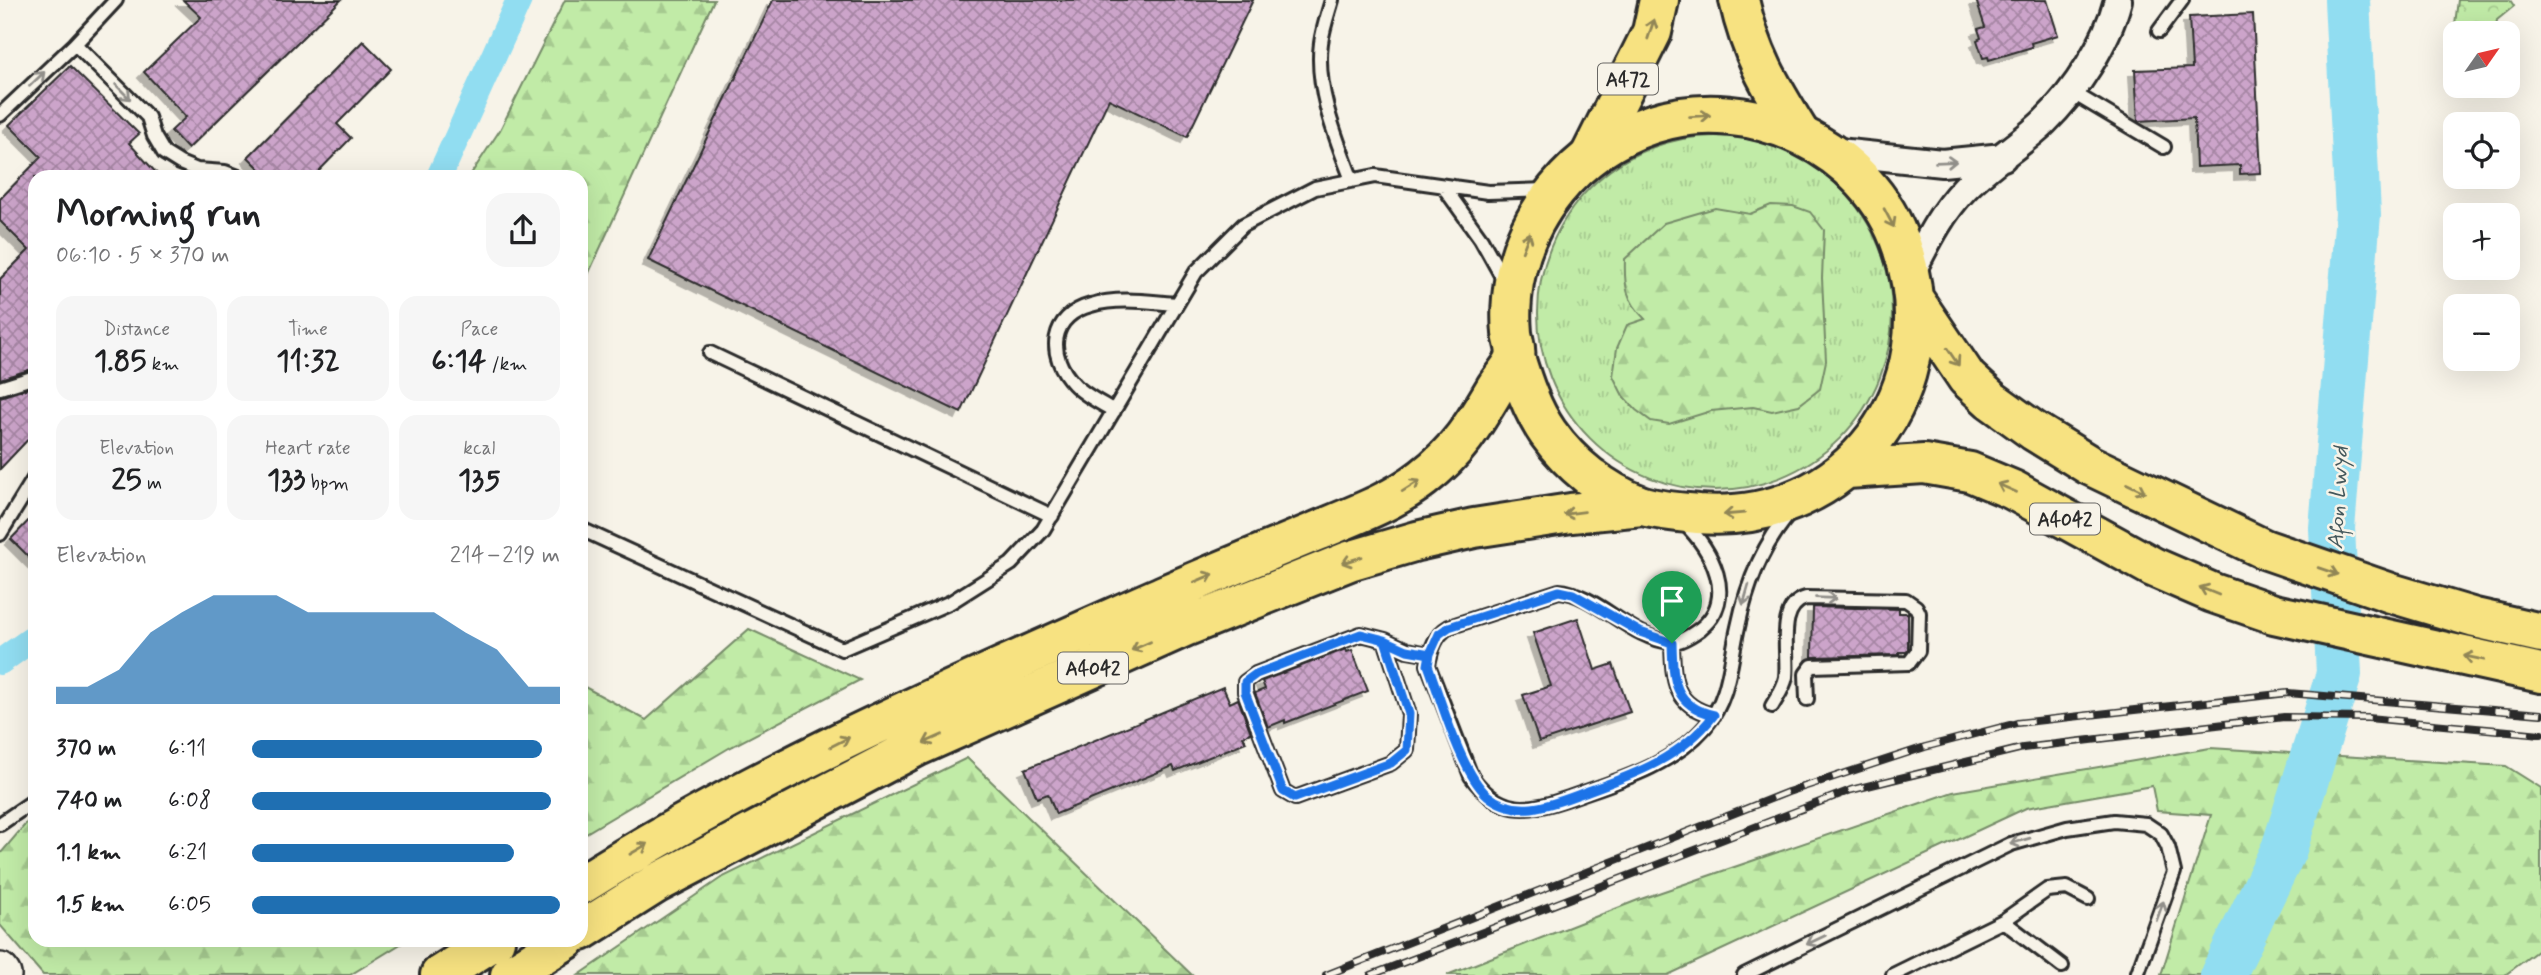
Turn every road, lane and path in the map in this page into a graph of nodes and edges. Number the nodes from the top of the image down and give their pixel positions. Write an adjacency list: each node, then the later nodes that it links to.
1 (116, 0): 8 (lane)
2 (1332, 0): 16 (lane)
3 (1659, 0): 13 (main road, A472, one-way to 3)
4 (1739, 0): 11 (main road)
5 (2118, 0): 9 (street)
6 (2182, 0): 7 (lane)
7 (2159, 31)
8 (75, 44): 10 (lane, one-way to 8); 15 (lane, one-way to 15)
9 (2070, 90): 12 (lane); 14 (street)
10 (0, 115)
11 (1815, 142): 13 (main road, one-way to 11); 14 (street, one-way to 14); 19 (main road, one-way to 19)
12 (2164, 147)
13 (1590, 156): 18 (main road)
14 (2003, 157): 19 (street)
15 (197, 170)
16 (1352, 180): 17 (lane); 21 (lane)
17 (1443, 186): 18 (lane); 20 (lane)
18 (1554, 190): 20 (main road, one-way to 18)
19 (1913, 287): 27 (main road); 34 (main road, A4042, one-way to 34)
20 (1512, 295): 23 (main road)
21 (1177, 304): 26 (lane); 26 (lane)
22 (710, 353): 31 (lane)
23 (1515, 357): 30 (main road); 44 (main road, A4042, one-way to 23)
24 (28, 379): 25 (lane)
25 (0, 388)
26 (1114, 411): 31 (lane)
27 (1847, 469): 29 (main road); 38 (main road, A4042, one-way to 27)
28 (28, 488): 33 (lane)
29 (1805, 496): 30 (main road, one-way to 30); 41 (lane, one-way to 41)
30 (1657, 509): 36 (lane); 47 (main road, A4042, one-way to 47)
31 (1052, 516): 32 (lane)
32 (588, 532)
33 (0, 534)
34 (2541, 633)
35 (1385, 640): 35 (lane); 37 (lane)
36 (1672, 643): 37 (lane); 41 (lane)
37 (1430, 654): 41 (lane)
38 (2541, 673)
39 (1807, 699): 40 (lane, one-way to 39)
40 (1772, 706)
41 (1714, 715)
42 (28, 805): 43 (lane)
43 (0, 824)
44 (588, 880)
45 (2088, 899): 46 (lane)
46 (2003, 921): 50 (lane); 54 (lane)
47 (588, 926)
48 (484, 947): 51 (main road)
49 (555, 947): 52 (main road)
50 (2062, 966)
51 (440, 975)
52 (510, 975)
53 (1744, 975): 55 (lane, one-way to 53)
54 (1893, 975)
55 (2137, 975)

